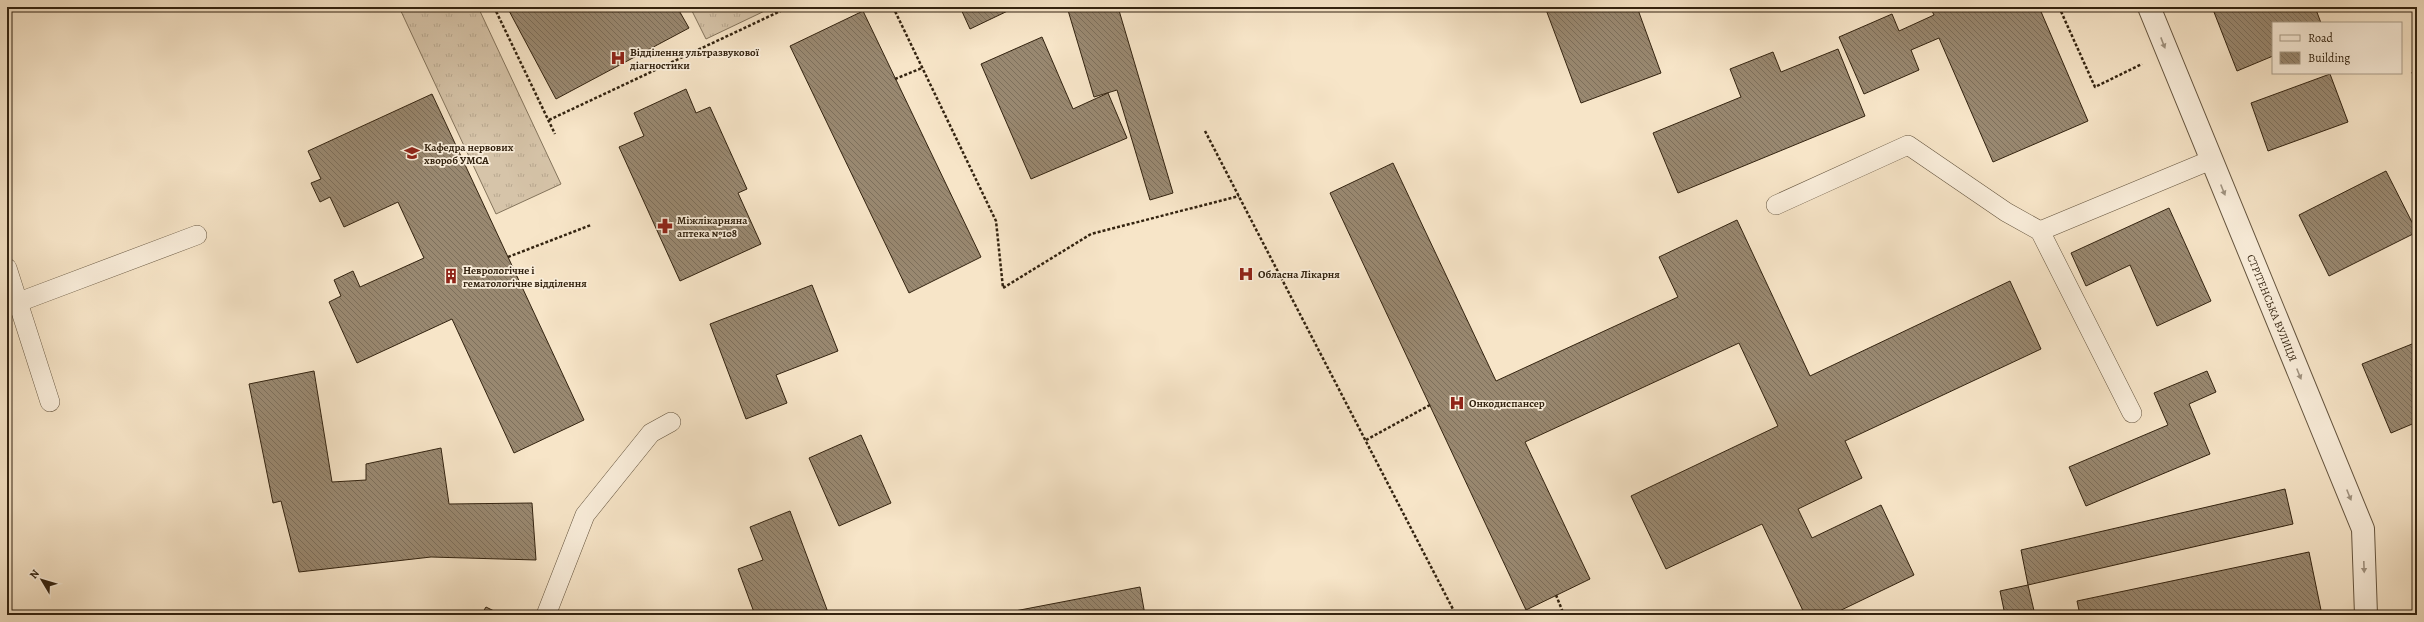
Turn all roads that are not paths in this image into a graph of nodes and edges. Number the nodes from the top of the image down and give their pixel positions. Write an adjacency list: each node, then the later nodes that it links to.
1 (2149, 7): 2 (street, СТРІТЕНСЬКА ВУЛИЦЯ, one-way to 2)
2 (2211, 160): 4 (lane); 12 (street, СТРІТЕНСЬКА ВУЛИЦЯ, one-way to 12)
3 (1776, 205): 4 (lane)
4 (2040, 231): 9 (lane)
5 (197, 236): 7 (lane)
6 (7, 268): 7 (lane)
7 (19, 302): 8 (lane)
8 (50, 402)
9 (2132, 413)
10 (671, 422): 11 (lane)
11 (546, 615)
12 (2366, 615)

